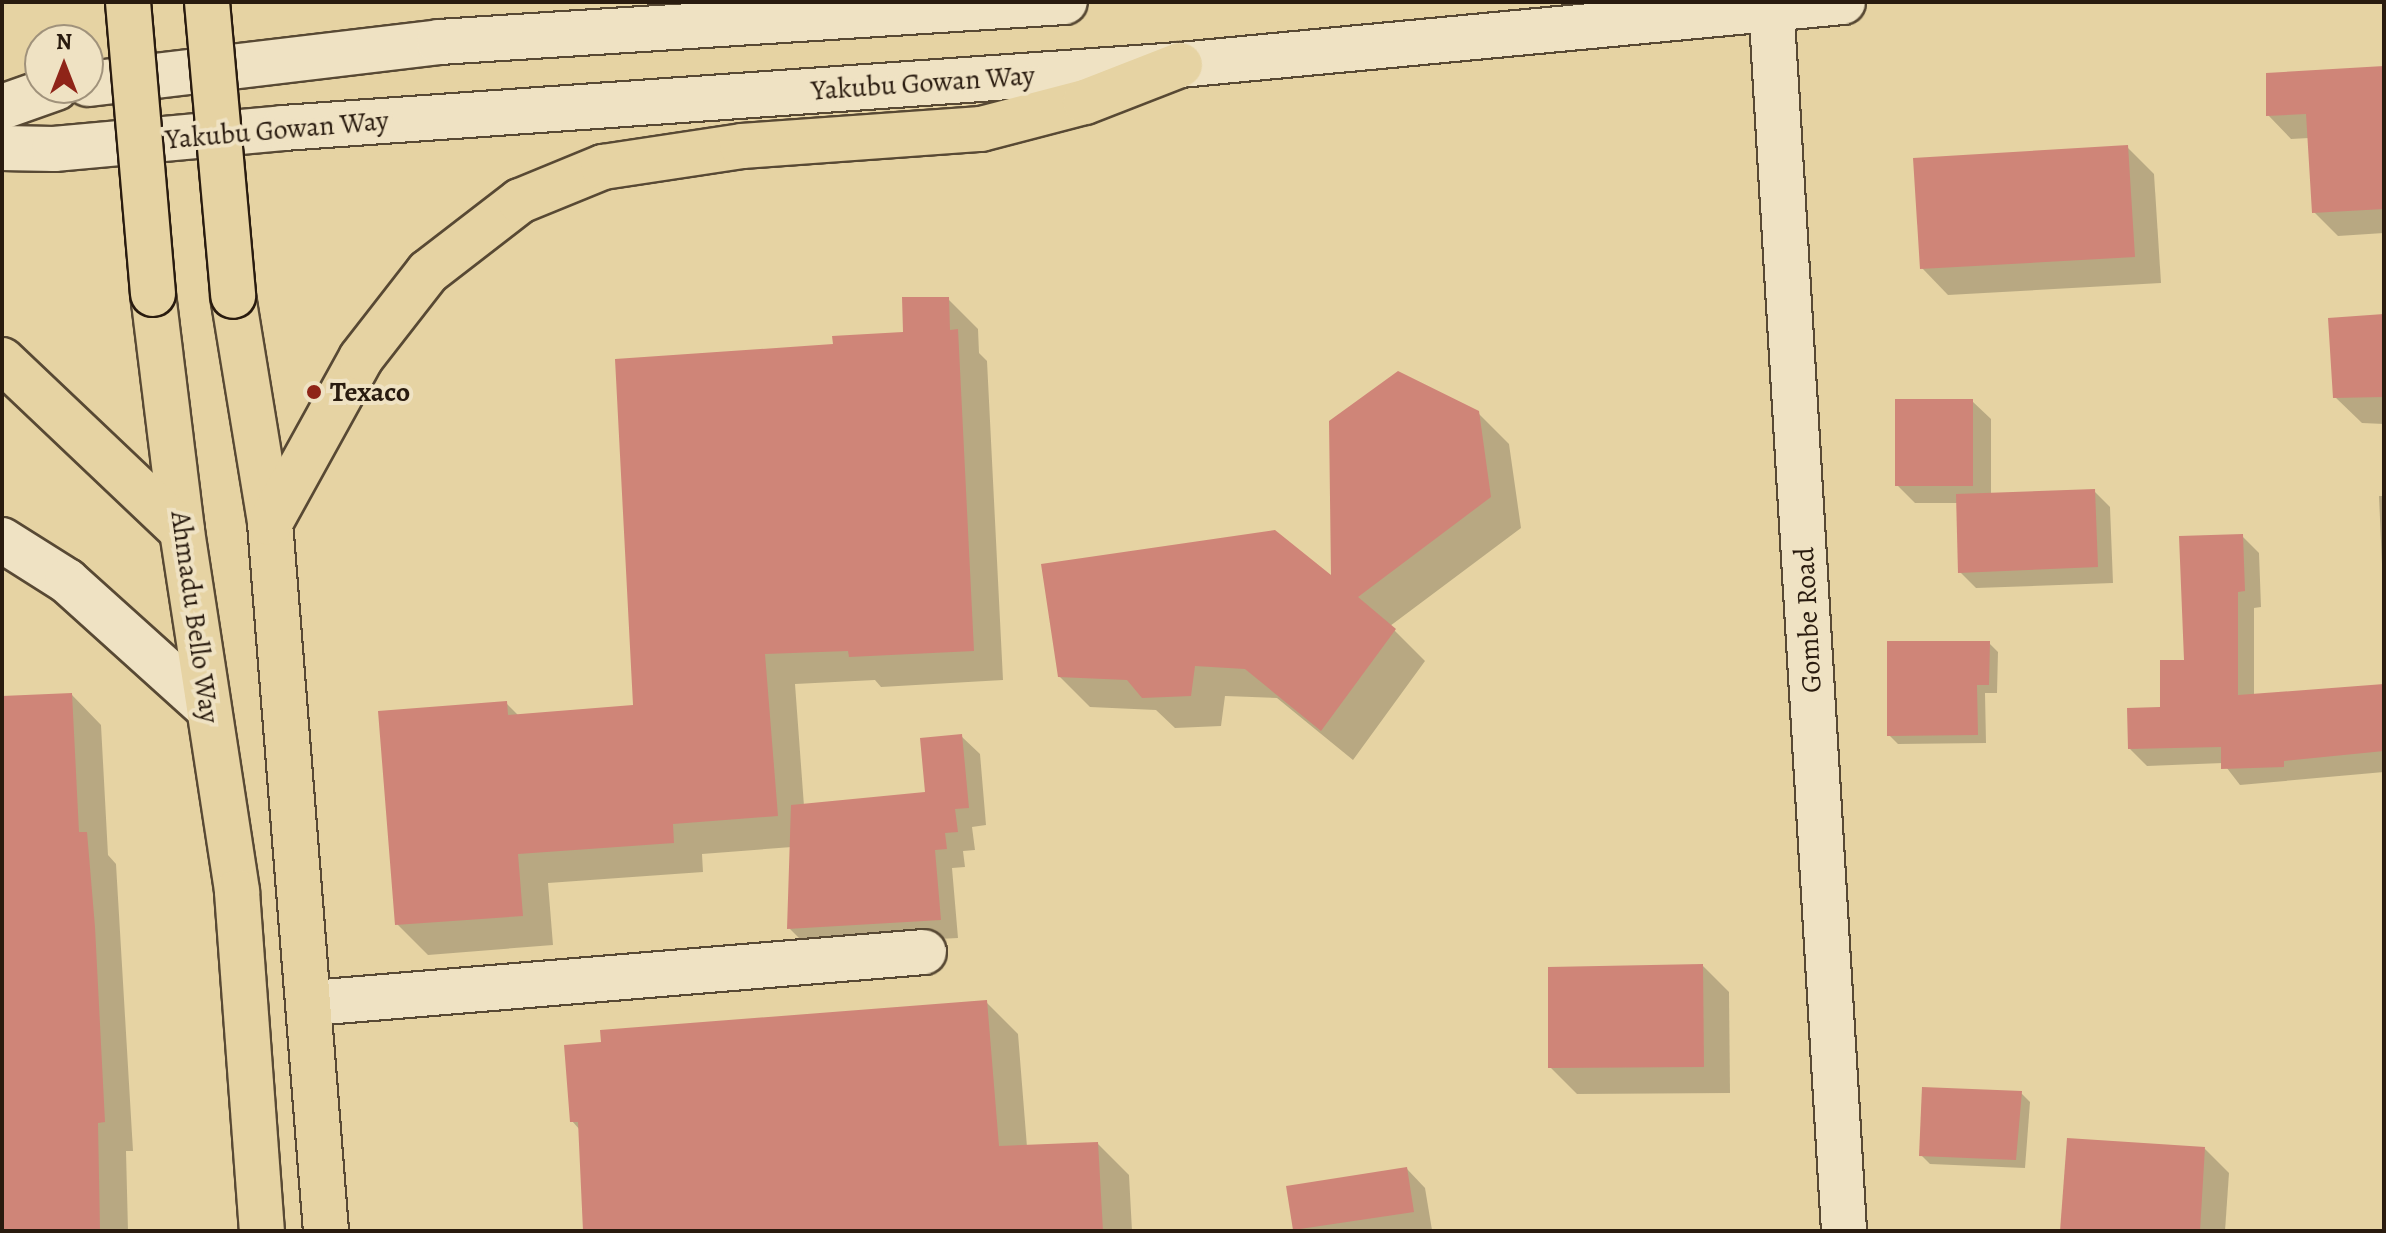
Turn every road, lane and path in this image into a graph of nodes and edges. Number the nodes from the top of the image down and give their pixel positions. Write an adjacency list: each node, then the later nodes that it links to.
1 (128, 2): 13 (main road, Ahmadu Bello Way, bridge)
2 (207, 2): 12 (main road, bridge)
3 (1065, 2): 7 (street)
4 (1843, 2): 5 (street, Yakubu Gowan Way)
5 (1771, 6): 6 (street, Yakubu Gowan Way); 20 (street, Gombe Road)
6 (1180, 65): 10 (street, Yakubu Gowan Way); 12 (main road)
7 (104, 82)
8 (24, 99): 9 (street)
9 (2, 107)
10 (2, 148)
11 (2, 360): 13 (main road)
12 (270, 523): 17 (main road)
13 (182, 531): 15 (main road, Ahmadu Bello Way)
14 (2, 540): 15 (street)
15 (207, 707): 18 (main road, Ahmadu Bello Way)
16 (924, 952): 17 (street)
17 (312, 1003): 19 (main road)
18 (262, 1231)
19 (326, 1231)
20 (1844, 1231)

